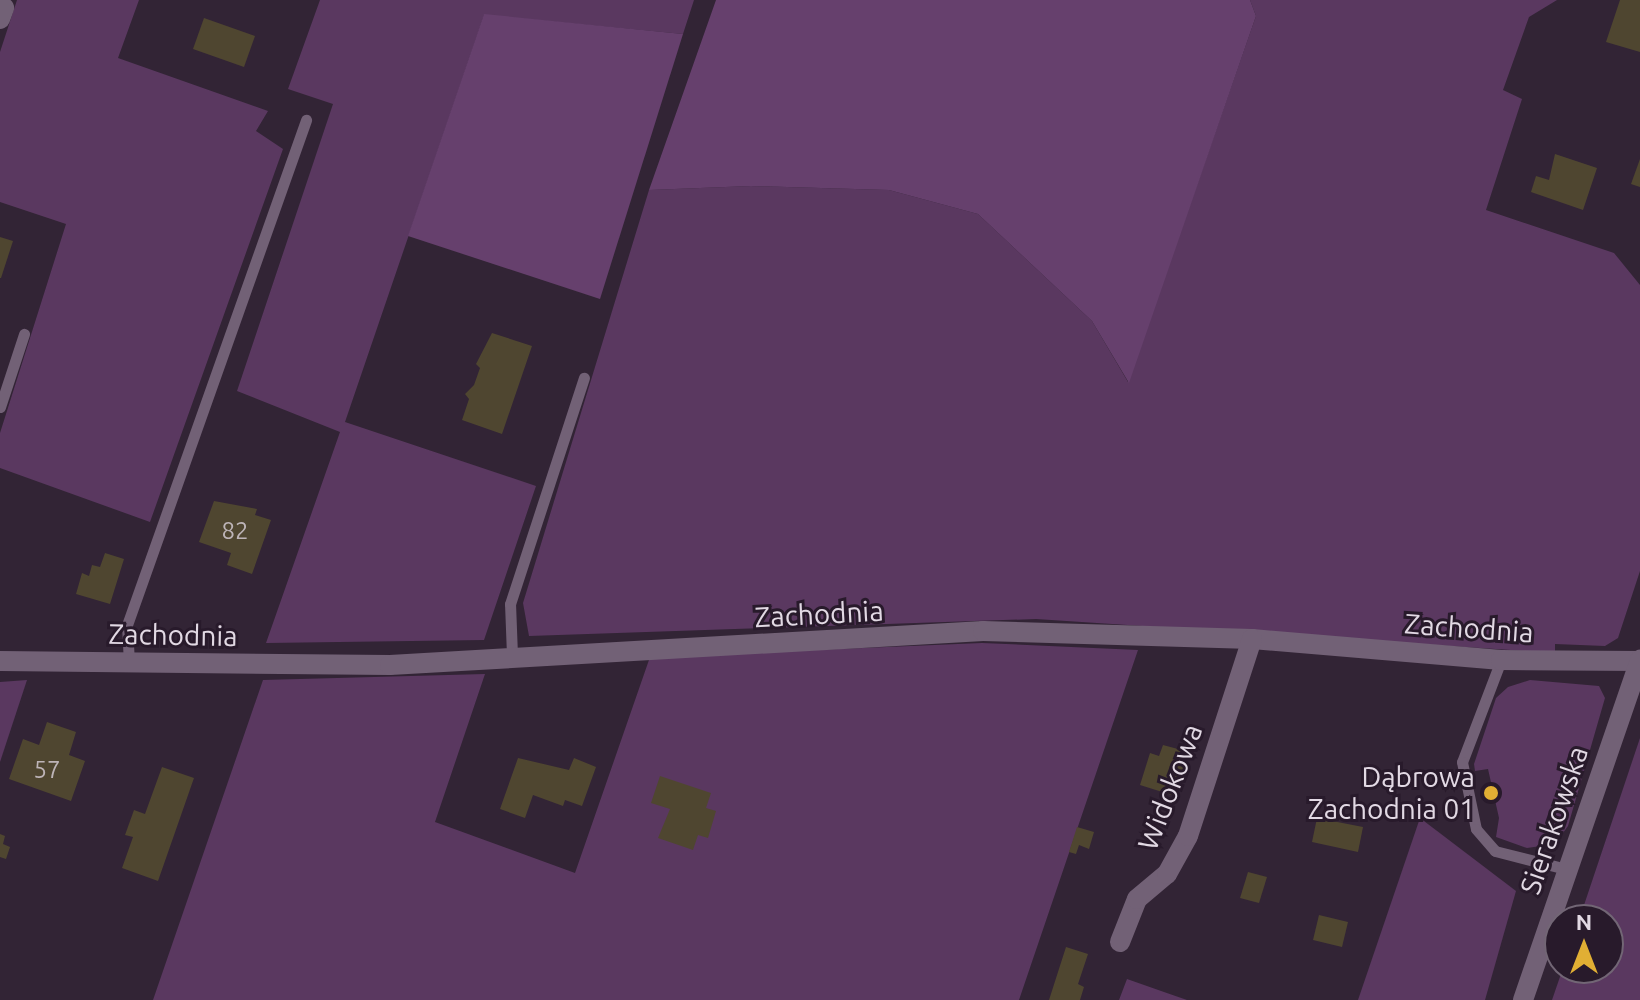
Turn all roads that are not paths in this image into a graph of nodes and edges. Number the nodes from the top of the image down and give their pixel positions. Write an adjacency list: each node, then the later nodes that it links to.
1 (306, 120): 10 (lane)
2 (24, 334): 4 (lane)
3 (584, 378): 6 (lane)
4 (0, 407)
5 (1252, 639): 6 (street, Zachodnia); 7 (street, Zachodnia); 12 (street, Widokowa)
6 (512, 655): 10 (street, Zachodnia)
7 (1501, 660): 9 (street, Zachodnia); 11 (lane)
8 (0, 661): 10 (street, Zachodnia)
9 (1640, 661): 11 (street, Sierakowska)
10 (129, 663)
11 (1566, 869): 13 (street, Sierakowska)
12 (1120, 942)
13 (1523, 1000)

